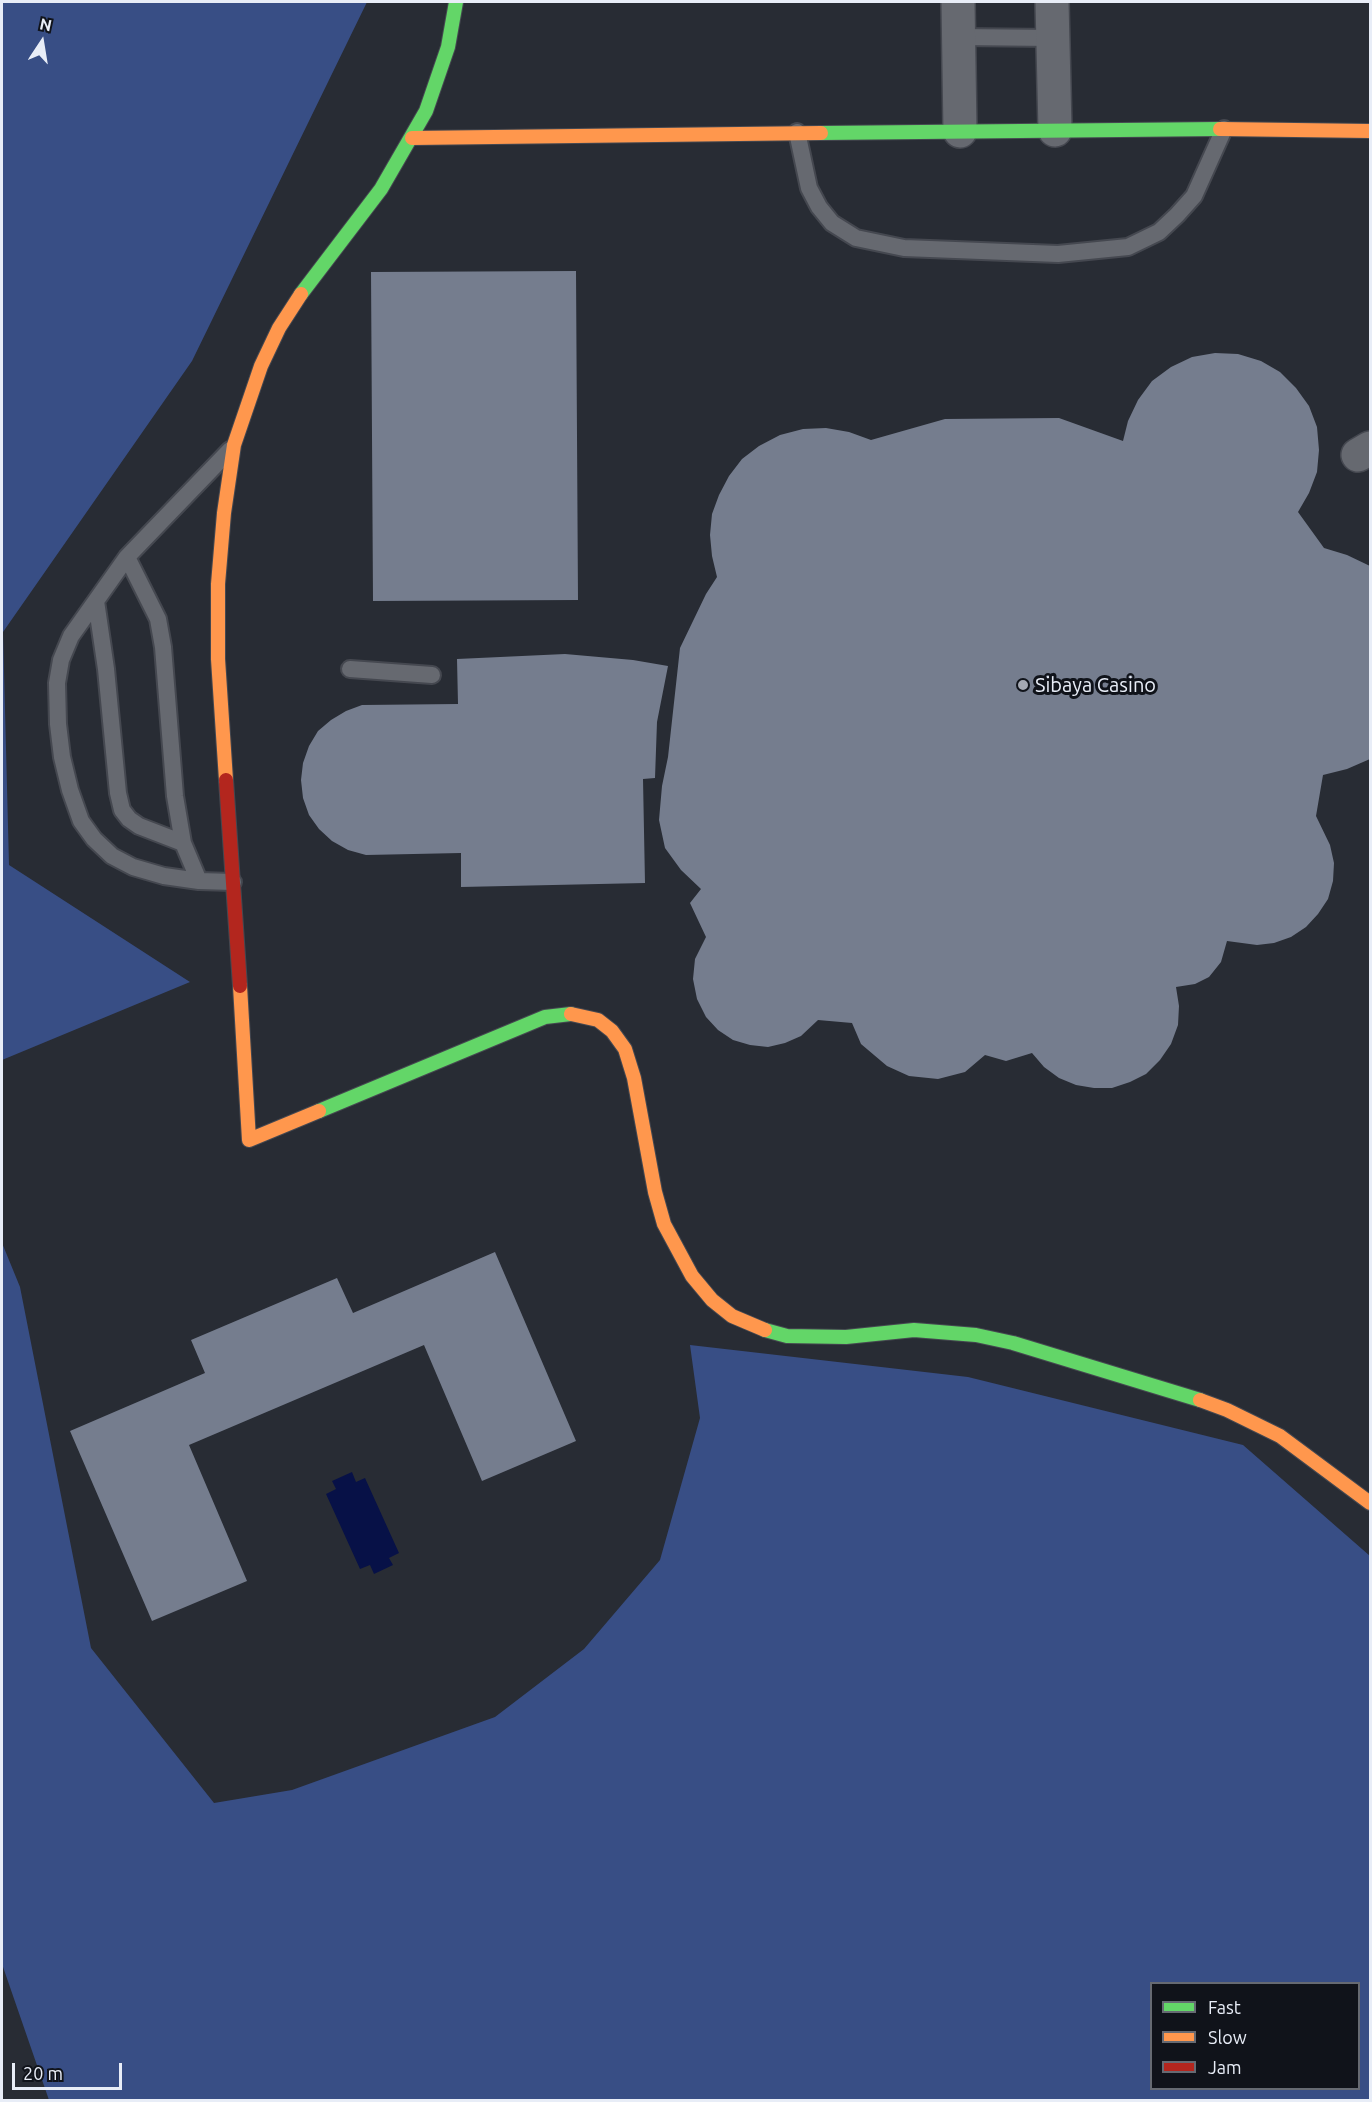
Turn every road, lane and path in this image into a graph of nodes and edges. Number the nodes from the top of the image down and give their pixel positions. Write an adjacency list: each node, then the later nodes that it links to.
1 (456, 2): 11 (street)
2 (958, 2): 4 (street)
3 (1052, 2): 5 (street)
4 (959, 37): 5 (lane); 8 (street)
5 (1053, 38): 7 (street)
6 (1224, 129): 7 (street); 9 (street); 10 (lane)
7 (1055, 130): 8 (street)
8 (960, 131): 10 (street)
9 (1371, 131)
10 (797, 132): 11 (street)
11 (412, 138): 12 (street)
12 (234, 445): 13 (lane); 19 (street)
13 (127, 557): 14 (lane); 17 (lane)
14 (96, 601): 17 (lane); 18 (lane)
15 (350, 669): 16 (lane)
16 (432, 675)
17 (183, 843): 18 (lane)
18 (199, 881): 19 (lane)
19 (233, 882): 20 (street)
20 (1371, 1503)

